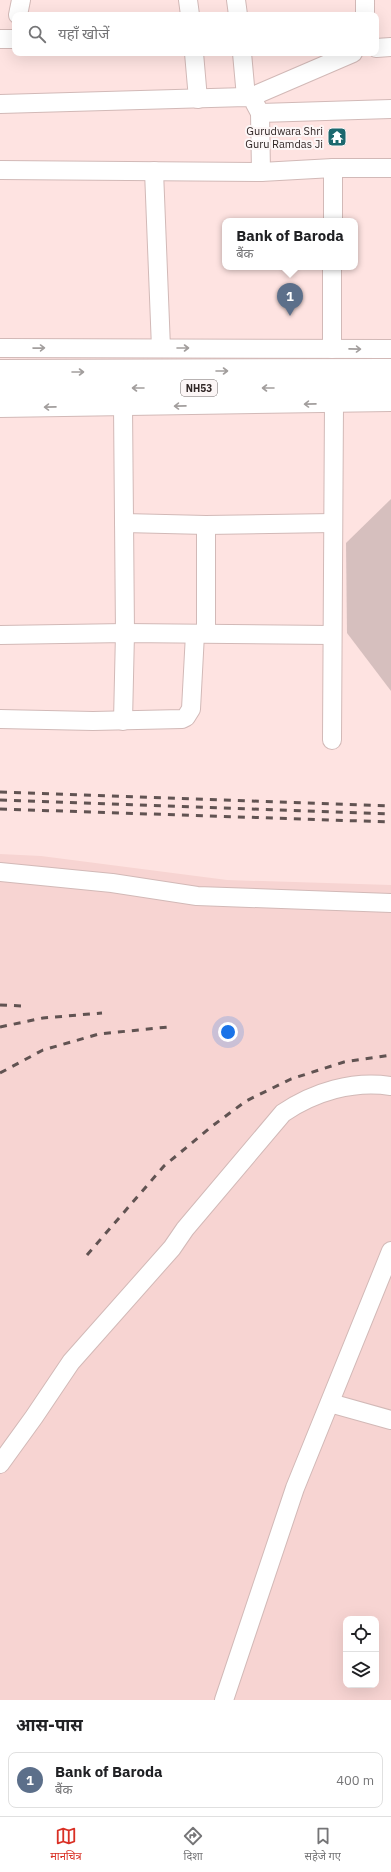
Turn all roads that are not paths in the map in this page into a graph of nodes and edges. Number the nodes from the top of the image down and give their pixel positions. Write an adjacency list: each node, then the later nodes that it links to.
1 (21, 0): 5 (street)
2 (188, 0): 6 (street)
3 (236, 0): 7 (street)
4 (365, 0): 8 (street)
5 (19, 12)
6 (190, 12)
7 (238, 12)
8 (365, 12)
9 (391, 47): 10 (street)
10 (379, 48)
11 (194, 56): 14 (street)
12 (243, 56): 15 (street)
13 (347, 56): 15 (street)
14 (198, 98): 15 (street); 16 (street)
15 (252, 103): 17 (street); 22 (street)
16 (0, 104)
17 (391, 110)
18 (333, 168): 19 (street); 22 (street); 23 (street)
19 (391, 168)
20 (0, 170): 21 (street)
21 (154, 172): 22 (street); 26 (street)
22 (261, 172)
23 (333, 218)
24 (332, 270): 27 (street)
25 (0, 348): 26 (street, one-way to 26)
26 (161, 348): 27 (street, one-way to 27)
27 (332, 349): 28 (street, one-way to 28)
28 (391, 349)
29 (391, 370): 30 (highway, NH53, one-way to 29)
30 (4, 386): 31 (highway, NH53, one-way to 30); 34 (street, one-way to 30)
31 (391, 387)
32 (391, 402): 33 (street)
33 (334, 404): 34 (street, one-way to 34); 36 (street)
34 (123, 406): 35 (street)
35 (124, 523): 37 (street); 38 (street)
36 (333, 523): 37 (street); 41 (street)
37 (206, 525): 39 (street)
38 (125, 633): 39 (street); 40 (street); 43 (street)
39 (201, 634): 41 (street); 43 (street)
40 (0, 635)
41 (332, 635): 44 (street)
42 (0, 719): 43 (street)
43 (122, 721)
44 (332, 740)
45 (0, 872): 46 (street)
46 (391, 903)
47 (391, 1086): 51 (street)
48 (391, 1251): 49 (street)
49 (330, 1403): 50 (street); 52 (street)
50 (391, 1420)
51 (0, 1464)
52 (224, 1700)

